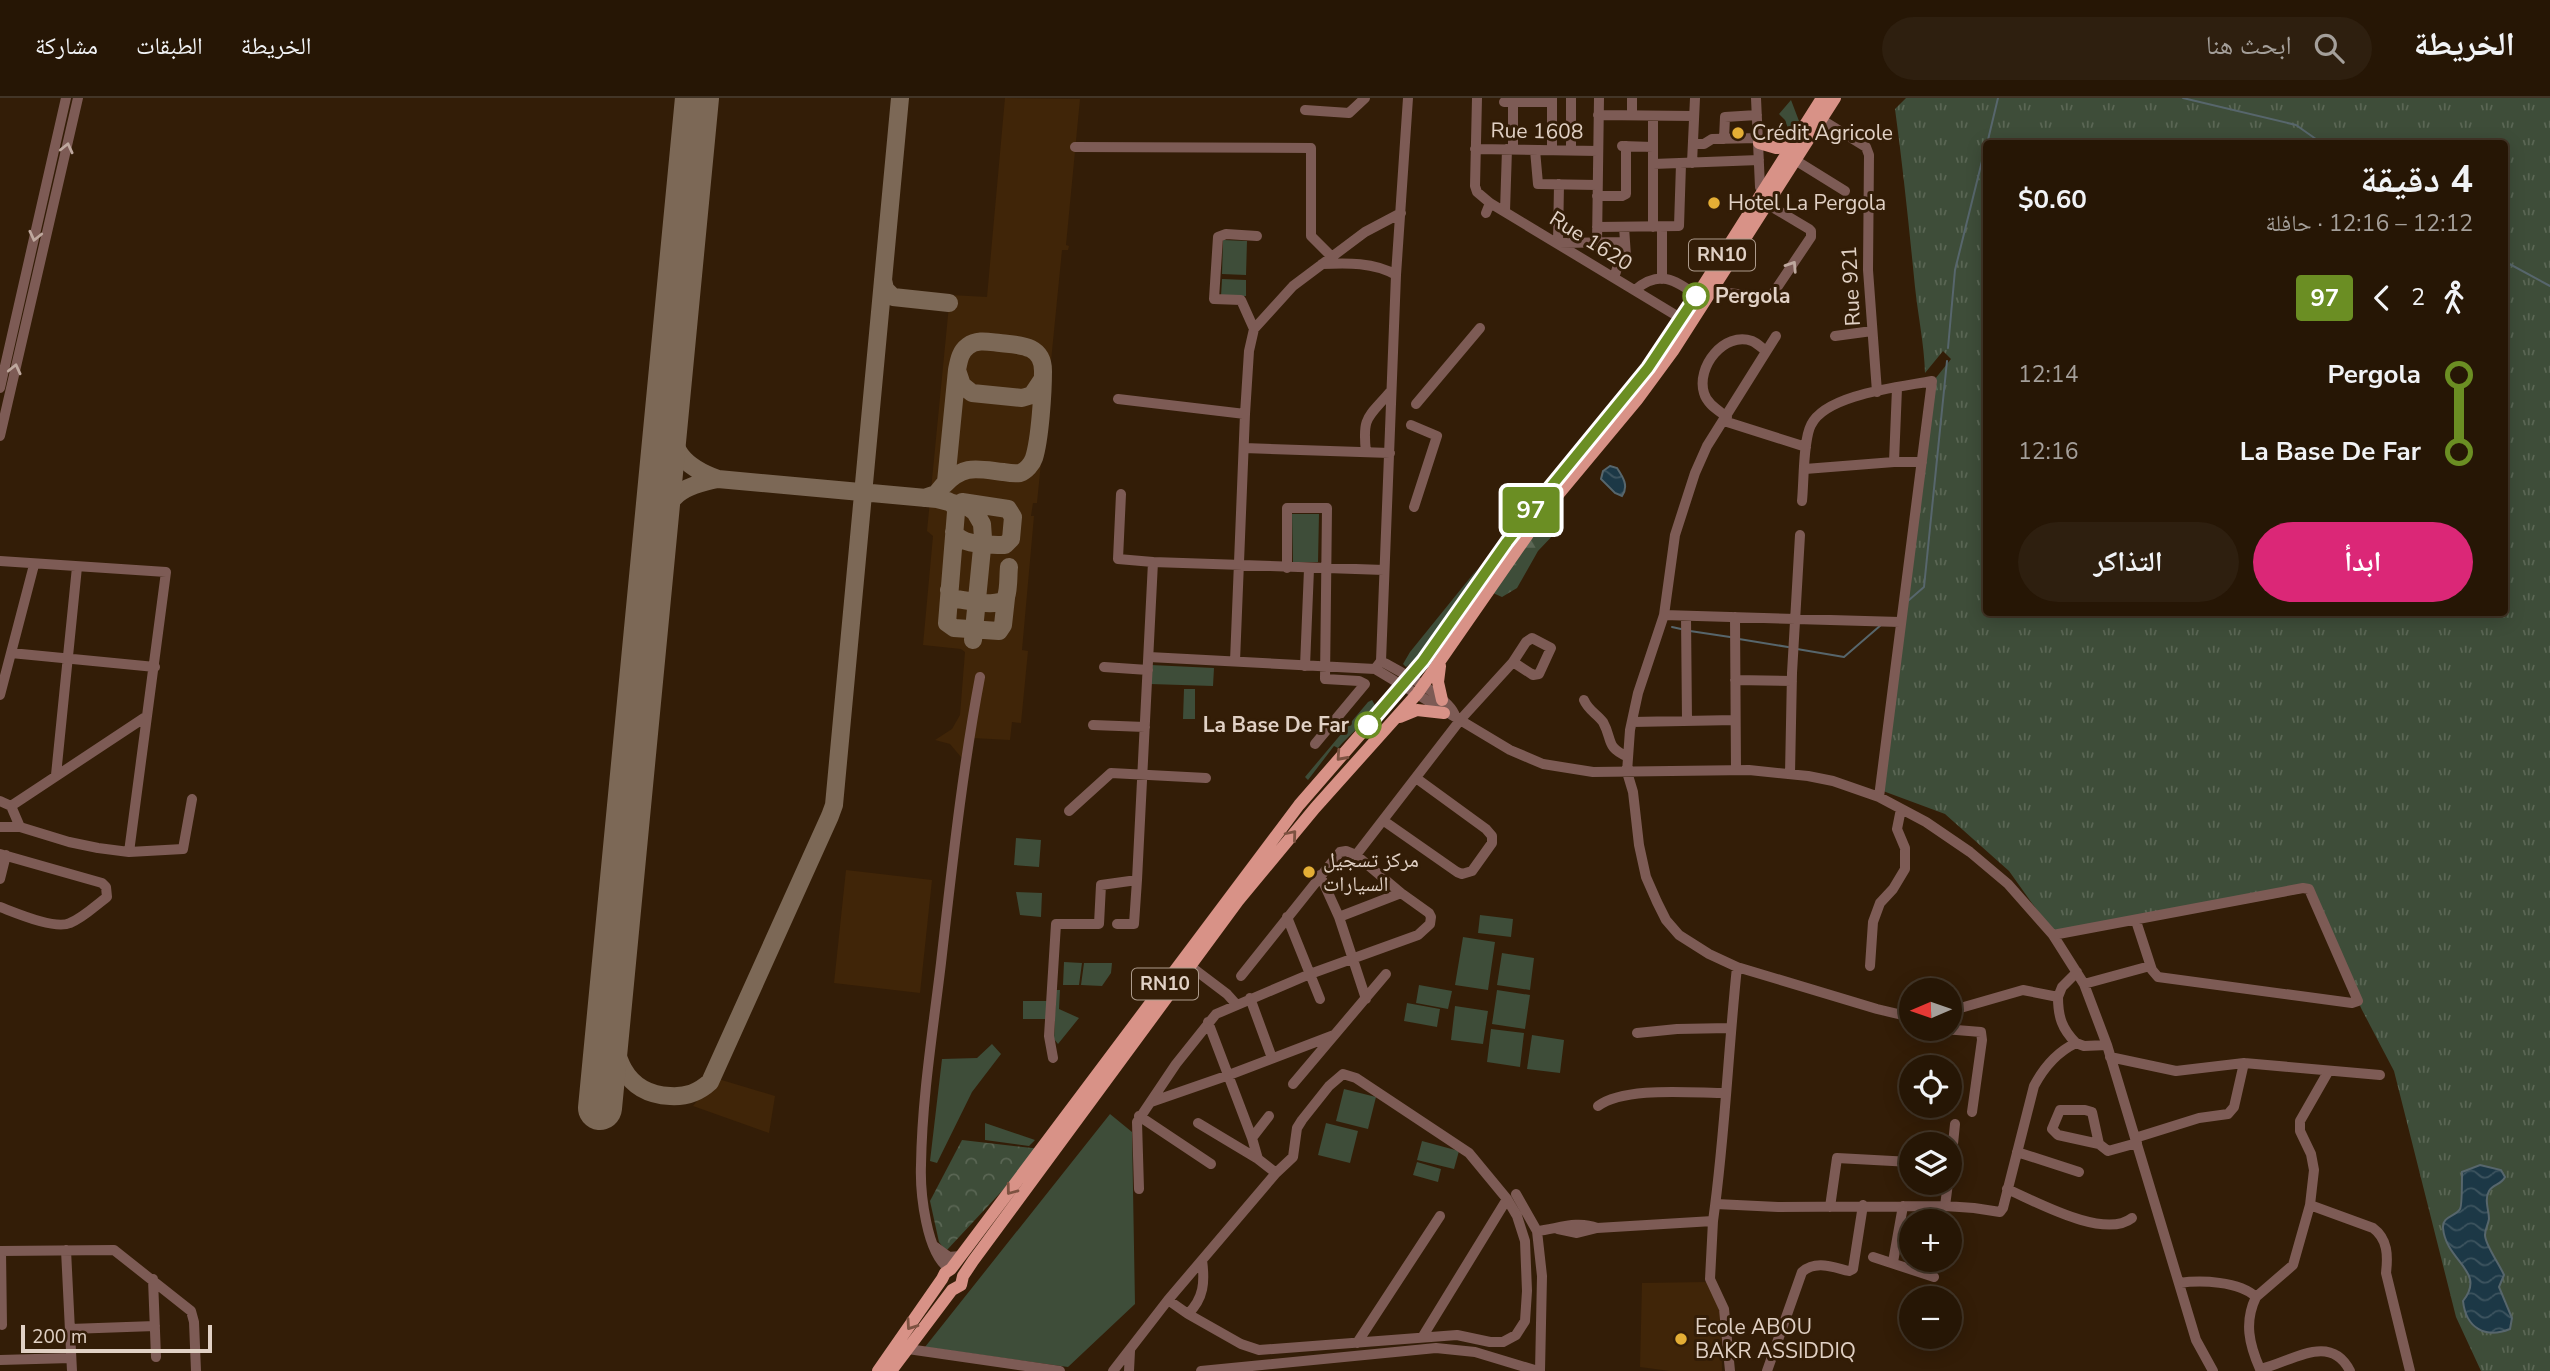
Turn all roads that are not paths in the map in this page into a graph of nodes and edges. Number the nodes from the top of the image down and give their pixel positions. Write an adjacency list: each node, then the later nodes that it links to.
1 (66, 98): 68 (street, one-way to 68)
2 (78, 98): 77 (street, one-way to 2)
3 (1305, 98): 4 (street)
4 (1365, 98)
5 (1408, 98): 44 (street)
6 (1477, 98): 28 (street)
7 (1571, 98): 32 (street)
8 (1599, 98): 15 (street)
9 (1632, 98): 17 (street)
10 (1695, 98): 19 (street)
11 (1756, 98): 16 (street)
12 (1822, 98): 27 (main road, RN10)
13 (1835, 98): 20 (main road, RN10)
14 (1552, 100): 29 (street); 31 (street)
15 (1598, 115): 17 (street); 33 (street)
16 (1757, 115): 21 (street); 22 (street)
17 (1632, 116): 18 (street)
18 (1653, 116): 19 (street); 25 (street)
19 (1694, 116): 23 (street)
20 (1822, 120): 35 (main road, RN10); 63 (street, Rue 921)
21 (1724, 139): 22 (street); 24 (street)
22 (1758, 140): 27 (main road); 34 (street)
23 (1693, 144): 24 (street); 37 (street)
24 (1704, 144): 38 (street)
25 (1653, 146): 36 (street); 40 (street)
26 (1075, 147): 52 (street)
27 (1790, 147): 42 (main road, RN10)
28 (1475, 149): 29 (street, Rue 1608); 43 (street, Rue 1620)
29 (1510, 149): 30 (street, Rue 1608); 43 (street)
30 (1535, 150): 31 (street, Rue 1608); 39 (street)
31 (1552, 150): 32 (street, Rue 1608)
32 (1571, 151): 33 (street, Rue 1608)
33 (1598, 151): 40 (street)
34 (1759, 160): 38 (street); 42 (street)
35 (1795, 160): 41 (street); 42 (main road, RN10)
36 (1653, 163): 37 (street); 47 (street)
37 (1686, 163): 38 (street); 47 (street)
38 (1704, 163)
39 (1559, 184): 40 (street); 50 (street)
40 (1597, 190): 45 (street)
41 (1845, 191)
42 (1766, 198): 58 (main road, RN10); 58 (street, one-way to 42); 59 (main road, RN10)
43 (1505, 211): 50 (street, Rue 1620)
44 (1401, 213): 52 (street); 54 (street)
45 (1597, 227): 46 (street); 51 (street)
46 (1624, 227): 47 (street); 49 (street)
47 (1657, 227): 56 (street)
48 (1257, 236): 62 (street)
49 (1624, 242): 51 (street); 55 (street)
50 (1558, 243): 51 (street); 55 (street, Rue 1620)
51 (1597, 243)
52 (1332, 257): 53 (street)
53 (1322, 264): 54 (street); 62 (street)
54 (1396, 275): 71 (street)
55 (1614, 278): 57 (street, Rue 1620)
56 (1662, 279): 57 (street); 59 (street)
57 (1635, 290): 60 (street, Rue 1620)
58 (1712, 291): 66 (main road, RN10)
59 (1696, 296): 60 (main road, RN10)
60 (1682, 319): 66 (main road, RN10)
61 (1480, 328): 73 (street)
62 (1254, 330): 74 (street)
63 (1872, 331): 65 (street); 70 (street, Rue 921)
64 (1776, 336): 67 (street)
65 (1835, 336)
66 (1669, 348): 108 (main road, RN10); 118 (main road, RN10)
67 (1766, 351): 75 (street); 75 (street)
68 (0, 388)
69 (1897, 388): 70 (street); 82 (street); 83 (street)
70 (1877, 392): 78 (street)
71 (1391, 393): 80 (street); 81 (street)
72 (1118, 399): 74 (street)
73 (1416, 404)
74 (1245, 414): 79 (street)
75 (1725, 419): 78 (street); 98 (street)
76 (1411, 425): 87 (street)
77 (0, 436)
78 (1807, 447): 84 (street)
79 (1244, 448): 80 (street); 92 (street)
80 (1366, 452): 81 (street)
81 (1390, 453): 97 (street)
82 (1894, 461): 83 (street); 84 (street)
83 (1922, 461): 102 (street)
84 (1805, 470): 86 (street)
85 (1121, 494): 89 (street)
86 (1802, 501)
87 (1413, 507)
88 (1800, 535): 101 (street)
89 (1153, 562): 92 (street); 104 (street)
90 (0, 564): 91 (street)
91 (34, 565): 93 (street); 103 (street)
92 (1238, 566): 94 (street); 106 (street)
93 (77, 567): 105 (street); 111 (street)
94 (1287, 568): 95 (street); 96 (street)
95 (1309, 569): 96 (street); 110 (street)
96 (1327, 569): 97 (street); 113 (street)
97 (1384, 570): 109 (street)
98 (1664, 615): 99 (street); 127 (street)
99 (1686, 616): 100 (street); 126 (street)
100 (1735, 617): 101 (street); 116 (street)
101 (1795, 619): 102 (street); 117 (street)
102 (1900, 622): 139 (street)
103 (11, 653): 105 (street); 120 (street)
104 (1149, 657): 106 (street); 114 (street)
105 (67, 659): 111 (street); 136 (street)
106 (1235, 661): 110 (street)
107 (1514, 662): 122 (street)
108 (1440, 663): 119 (main road, RN10); 122 (main road)
109 (1378, 665): 113 (street); 118 (street)
110 (1305, 666): 113 (street)
111 (155, 667): 123 (street)
112 (1104, 667): 114 (street)
113 (1324, 667): 130 (street)
114 (1148, 670): 129 (street)
115 (980, 677): 225 (street)
116 (1735, 680): 117 (street); 124 (street)
117 (1792, 681): 135 (street)
118 (1406, 682): 119 (street); 228 (main road, RN10, one-way to 228)
119 (1420, 690): 122 (street); 125 (main road, RN10)
120 (0, 695)
121 (1584, 701): 131 (street)
122 (1451, 712): 125 (main road); 133 (street); 138 (street)
123 (147, 716): 136 (street); 148 (street)
124 (1735, 720): 126 (street); 132 (street)
125 (1394, 721): 162 (main road, RN10, one-way to 125)
126 (1687, 721): 127 (street)
127 (1632, 722): 131 (street)
128 (1093, 725): 129 (street)
129 (1145, 727): 134 (street)
130 (1315, 744)
131 (1628, 757): 133 (street)
132 (1736, 770): 133 (street); 135 (street)
133 (1627, 772): 165 (street)
134 (1143, 773): 137 (street); 144 (street); 153 (street)
135 (1790, 774): 139 (street)
136 (56, 775): 142 (street)
137 (1206, 778)
138 (1416, 778): 145 (street); 145 (street)
139 (1879, 797): 143 (street)
140 (192, 799): 148 (street)
141 (0, 801): 142 (street)
142 (11, 806): 147 (street)
143 (1901, 809): 160 (street); 163 (street)
144 (1069, 811)
145 (1384, 821): 149 (street)
146 (0, 827): 147 (street)
147 (20, 827): 148 (street)
148 (129, 852)
149 (1356, 855): 151 (street); 154 (street)
150 (3, 858): 152 (street); 155 (street)
151 (1320, 875): 156 (street); 157 (street)
152 (0, 878)
153 (1137, 880): 159 (street); 186 (street)
154 (1401, 894): 157 (street); 161 (street)
155 (0, 907)
156 (1287, 917): 167 (street); 169 (street)
157 (1339, 917): 161 (street)
158 (2136, 921): 160 (street); 164 (street); 164 (street)
159 (1117, 924)
160 (2053, 935): 166 (street)
161 (1354, 958): 167 (street); 174 (street)
162 (1190, 966): 175 (street); 232 (main road, RN10)
163 (1870, 966)
164 (2150, 966): 170 (street)
165 (1737, 967): 177 (street); 179 (street)
166 (2077, 972): 170 (street); 171 (street)
167 (1310, 974): 172 (street); 173 (street)
168 (1386, 974): 174 (street)
169 (1241, 976)
170 (2084, 984): 184 (street)
171 (2058, 997): 176 (street); 183 (street)
172 (1250, 998): 175 (street); 187 (street)
173 (1320, 999)
174 (1366, 999): 182 (street)
175 (1236, 1004): 178 (street)
176 (1962, 1008)
177 (1899, 1014)
178 (1208, 1022): 191 (street); 194 (street)
179 (1730, 1028): 181 (street); 193 (street)
180 (1962, 1030): 196 (street)
181 (1637, 1033)
182 (1334, 1035): 187 (street); 192 (street)
183 (2077, 1043): 184 (street); 205 (street)
184 (2107, 1045): 185 (street)
185 (2110, 1057): 188 (street); 203 (street)
186 (1053, 1058)
187 (1272, 1058): 191 (street)
188 (2244, 1063): 189 (street); 203 (street)
189 (2328, 1072): 190 (street); 217 (street)
190 (2380, 1075)
191 (1229, 1076): 194 (street); 202 (street)
192 (1293, 1084)
193 (1726, 1093): 195 (street); 215 (street)
194 (1150, 1102): 197 (street)
195 (1598, 1106)
196 (1972, 1112)
197 (1139, 1116): 208 (street); 211 (street)
198 (1269, 1116): 202 (street)
199 (1198, 1123): 206 (street)
200 (1955, 1124): 201 (street)
201 (1954, 1132)
202 (1252, 1138): 206 (street)
203 (2136, 1141): 204 (street); 235 (street)
204 (2099, 1144): 204 (street)
205 (2017, 1152): 209 (street); 212 (street)
206 (1258, 1159): 210 (street)
207 (1899, 1161): 220 (street)
208 (1211, 1164)
209 (2079, 1172)
210 (1276, 1173): 214 (street); 230 (street)
211 (1139, 1189)
212 (2007, 1189): 219 (street); 222 (street)
213 (1946, 1195): 219 (street)
214 (1512, 1196): 224 (street); 242 (street); 242 (street)
215 (1716, 1204): 220 (street); 223 (street)
216 (1863, 1205): 218 (street); 220 (street); 262 (street)
217 (2310, 1205): 236 (street); 265 (street)
218 (1903, 1206): 219 (street); 231 (street)
219 (1945, 1206)
220 (1830, 1207)
221 (1440, 1216): 243 (street)
222 (2132, 1218)
223 (1713, 1221): 224 (street); 261 (street)
224 (1537, 1231): 260 (street)
225 (933, 1246): 228 (street); 232 (street)
226 (66, 1250): 227 (street); 234 (street); 241 (street)
227 (1, 1251): 239 (street)
228 (960, 1256): 232 (main road, RN10)
229 (1873, 1257): 231 (street)
230 (1202, 1260): 237 (street); 238 (street)
231 (1893, 1262): 233 (street)
232 (950, 1274): 244 (main road, RN10); 254 (main road, RN10, one-way to 254)
233 (1934, 1277)
234 (153, 1279): 240 (street); 253 (street)
235 (2179, 1283): 236 (street); 263 (street)
236 (2256, 1297): 250 (street)
237 (1168, 1300): 238 (street); 245 (street)
238 (1188, 1314): 243 (street)
239 (2, 1325)
240 (155, 1326): 241 (street); 246 (street)
241 (70, 1329): 247 (street)
242 (1423, 1336): 243 (street)
243 (1357, 1343)
244 (908, 1349): 255 (main road, RN10); 256 (street)
245 (1130, 1350): 257 (street); 258 (street)
246 (156, 1357)
247 (71, 1358): 248 (street); 252 (street)
248 (24, 1359): 249 (street); 251 (street)
249 (0, 1360)
250 (2256, 1370): 264 (street)
251 (25, 1371)
252 (72, 1371)
253 (196, 1371)
254 (878, 1371)
255 (891, 1371)
256 (1060, 1371)
257 (1113, 1371)
258 (1129, 1371)
259 (1201, 1371): 260 (street)
260 (1539, 1371)
261 (1730, 1371)
262 (1767, 1371)
263 (2213, 1371)
264 (2350, 1371)
265 (2410, 1371)

